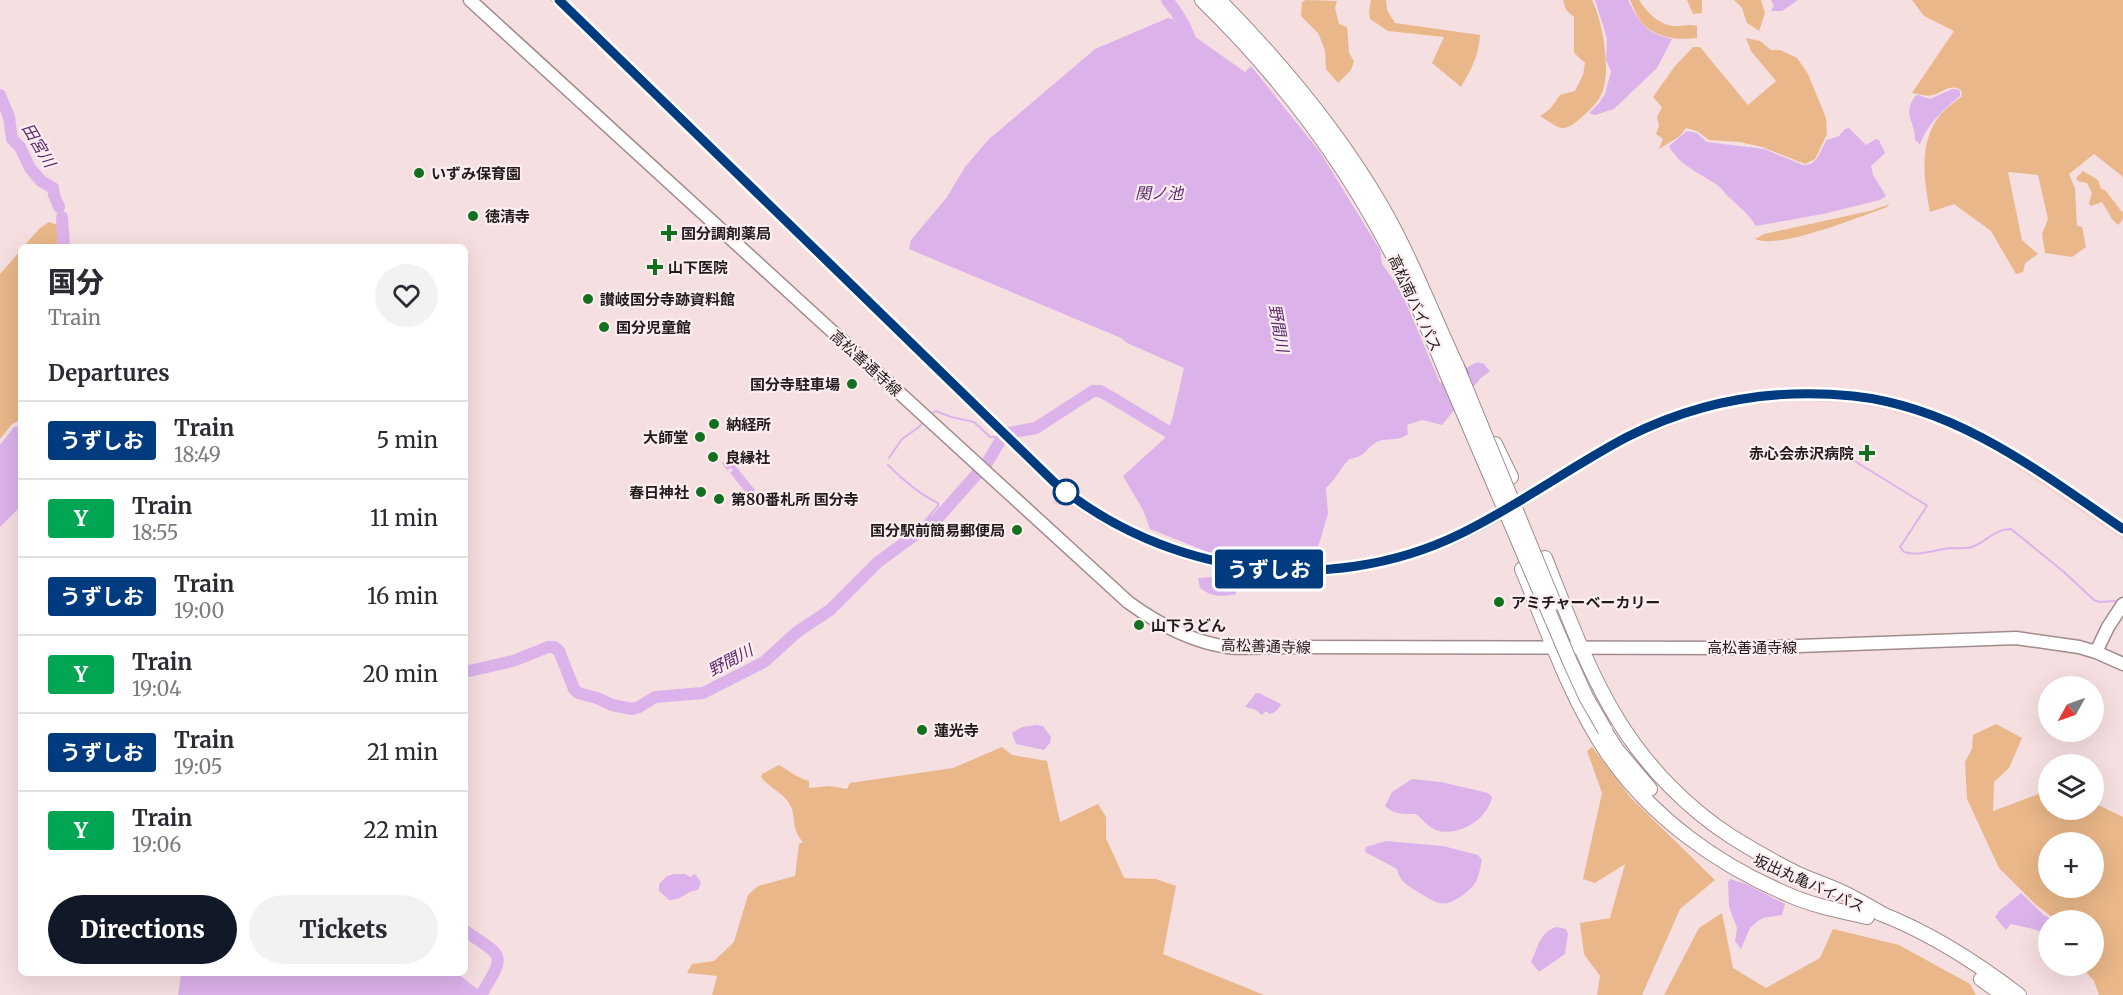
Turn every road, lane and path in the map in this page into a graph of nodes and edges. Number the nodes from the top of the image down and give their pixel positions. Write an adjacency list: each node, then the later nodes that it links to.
1 (470, 0): 6 (main road, 高松善通寺線)
2 (1202, 0): 4 (highway, 高松南バイパス)
3 (1219, 0): 4 (highway, 高松南バイパス)
4 (1451, 370): 6 (highway, 高松南バイパス, bridge); 6 (highway, bridge); 6 (highway, bridge)
5 (2123, 604): 7 (main road)
6 (1568, 647): 7 (main road, 高松善通寺線); 9 (highway, 坂出丸亀バイパス, bridge); 10 (highway); 11 (highway)
7 (2096, 652): 8 (main road, 高松善通寺線)
8 (2123, 664)
9 (1609, 728): 10 (highway, 坂出丸亀バイパス); 11 (highway, 坂出丸亀バイパス)
10 (1886, 916): 13 (highway, 坂出丸亀バイパス)
11 (1867, 917): 12 (highway, 坂出丸亀バイパス)
12 (2003, 995)
13 (2019, 995)

